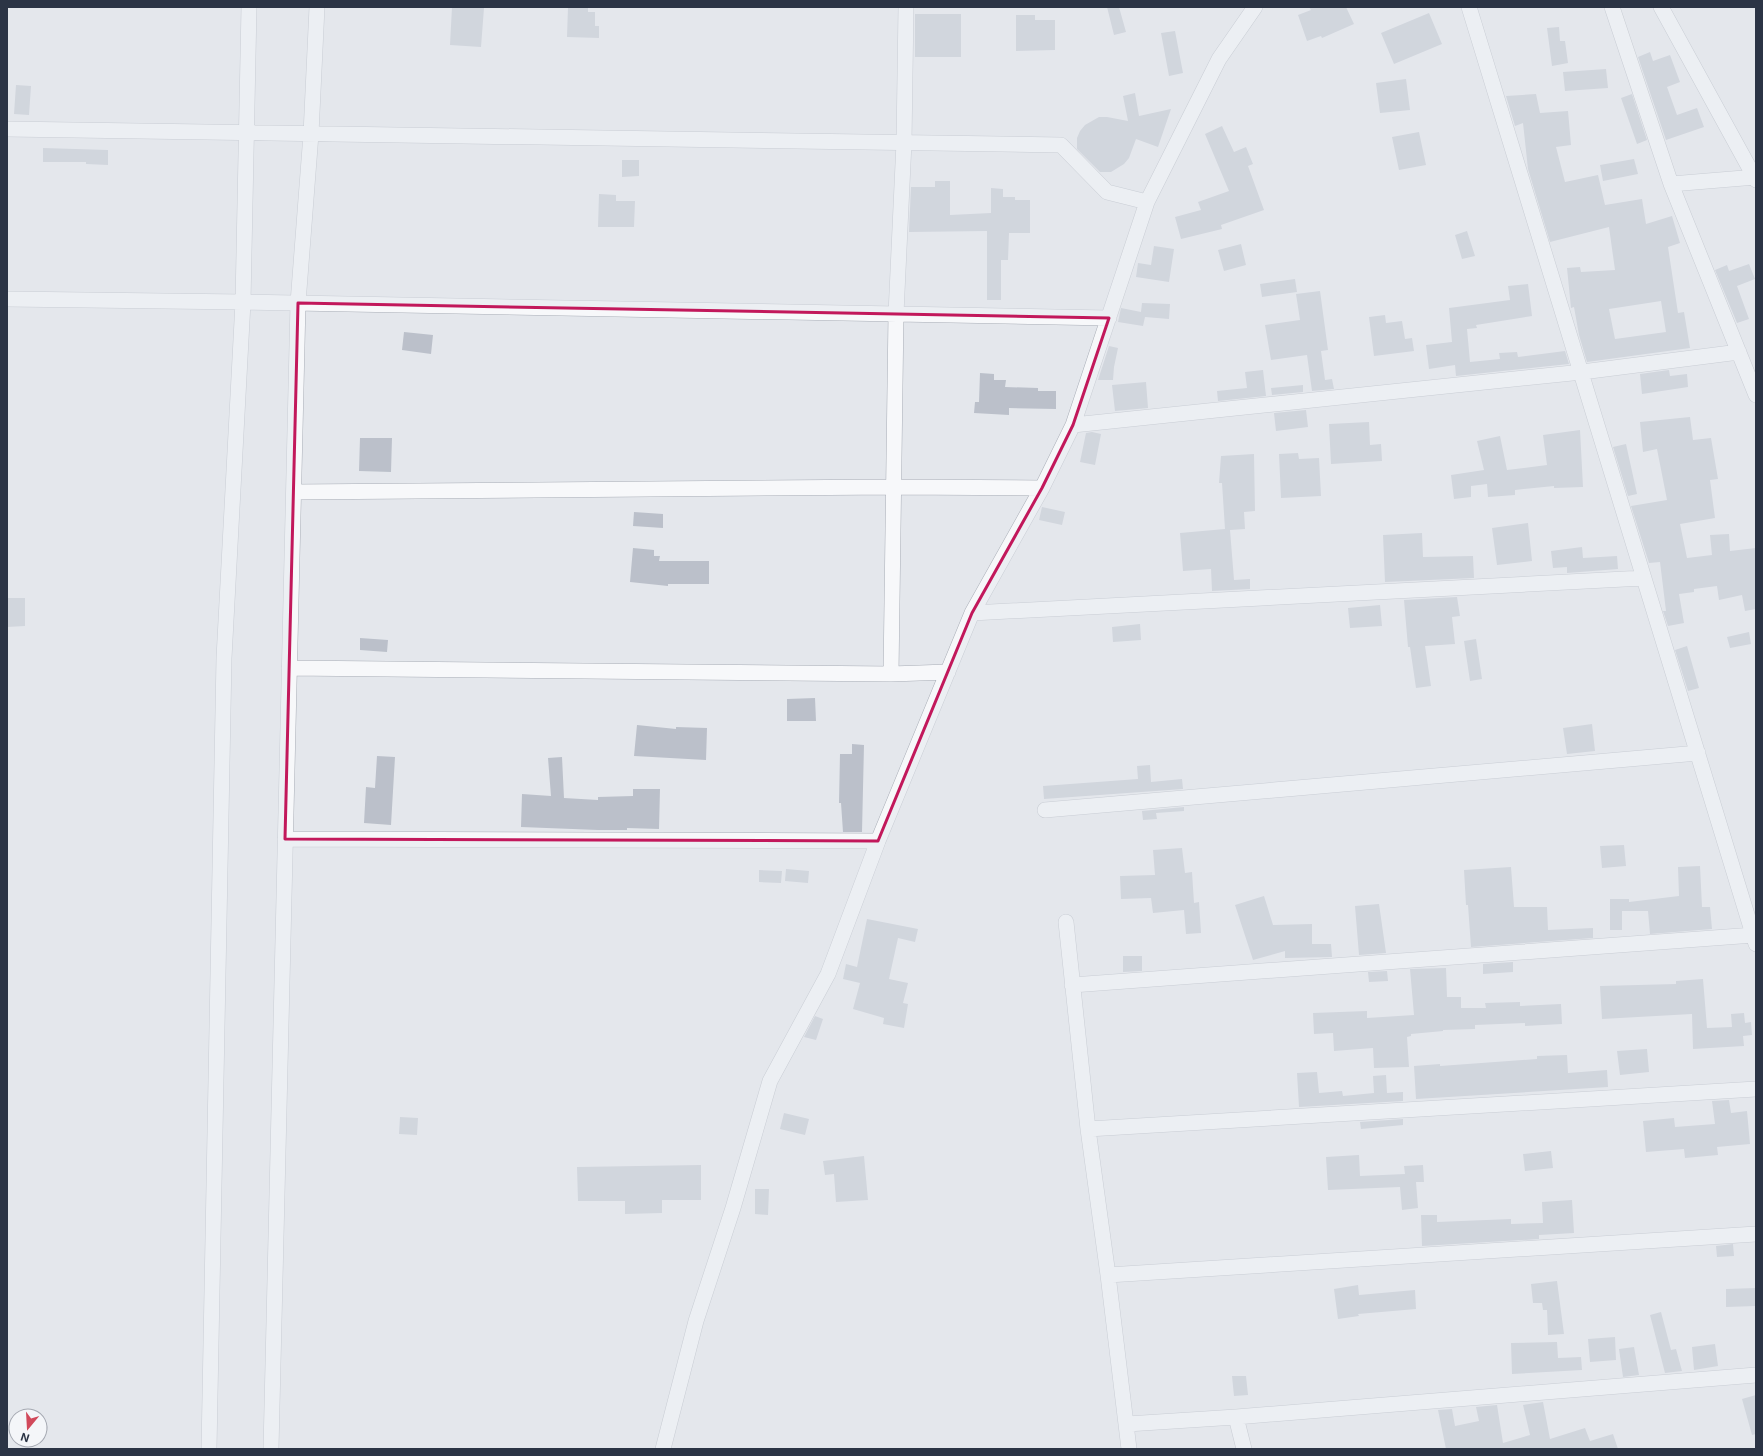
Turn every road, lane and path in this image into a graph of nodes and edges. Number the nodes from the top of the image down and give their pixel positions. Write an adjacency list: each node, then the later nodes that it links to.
1 (248, 7): 9 (street)
2 (317, 7): 10 (street)
3 (906, 7): 11 (street)
4 (1255, 7): 14 (street)
5 (1469, 7): 21 (street)
6 (1612, 7): 13 (street)
7 (1661, 7): 12 (street)
8 (7, 129): 9 (street)
9 (245, 133): 10 (street); 16 (street)
10 (311, 134): 11 (street); 17 (street)
11 (904, 142): 14 (street); 18 (street)
12 (1755, 178): 13 (street)
13 (1671, 184): 20 (street)
14 (1148, 202): 19 (street)
15 (7, 299): 16 (street)
16 (243, 302): 17 (street); 47 (street)
17 (298, 303): 18 (street); 26 (street)
18 (896, 314): 19 (street); 24 (street)
19 (1109, 318): 23 (street)
20 (1739, 352): 21 (street); 22 (street)
21 (1582, 372): 23 (street); 27 (street)
22 (1756, 393)
23 (1073, 425): 25 (street)
24 (894, 487): 25 (street); 26 (street); 31 (street)
25 (1042, 488): 28 (street)
26 (294, 492): 29 (street)
27 (1644, 578): 28 (street); 32 (street)
28 (972, 613): 30 (street)
29 (289, 668): 31 (street); 34 (street)
30 (948, 672): 31 (street); 35 (street)
31 (891, 674)
32 (1698, 753): 33 (street); 36 (street)
33 (1046, 810)
34 (285, 839): 35 (street); 48 (street)
35 (878, 841): 49 (street)
36 (1752, 919): 38 (street)
37 (1066, 922): 39 (street)
38 (1755, 939): 39 (street)
39 (1072, 985): 41 (street)
40 (1756, 1089): 41 (street)
41 (1088, 1129): 43 (street)
42 (1756, 1234): 43 (street)
43 (1108, 1275): 46 (street)
44 (1756, 1375): 45 (street)
45 (1236, 1417): 46 (street); 51 (street)
46 (1127, 1424): 50 (street)
47 (209, 1449)
48 (271, 1449)
49 (663, 1449)
50 (1129, 1449)
51 (1244, 1449)

